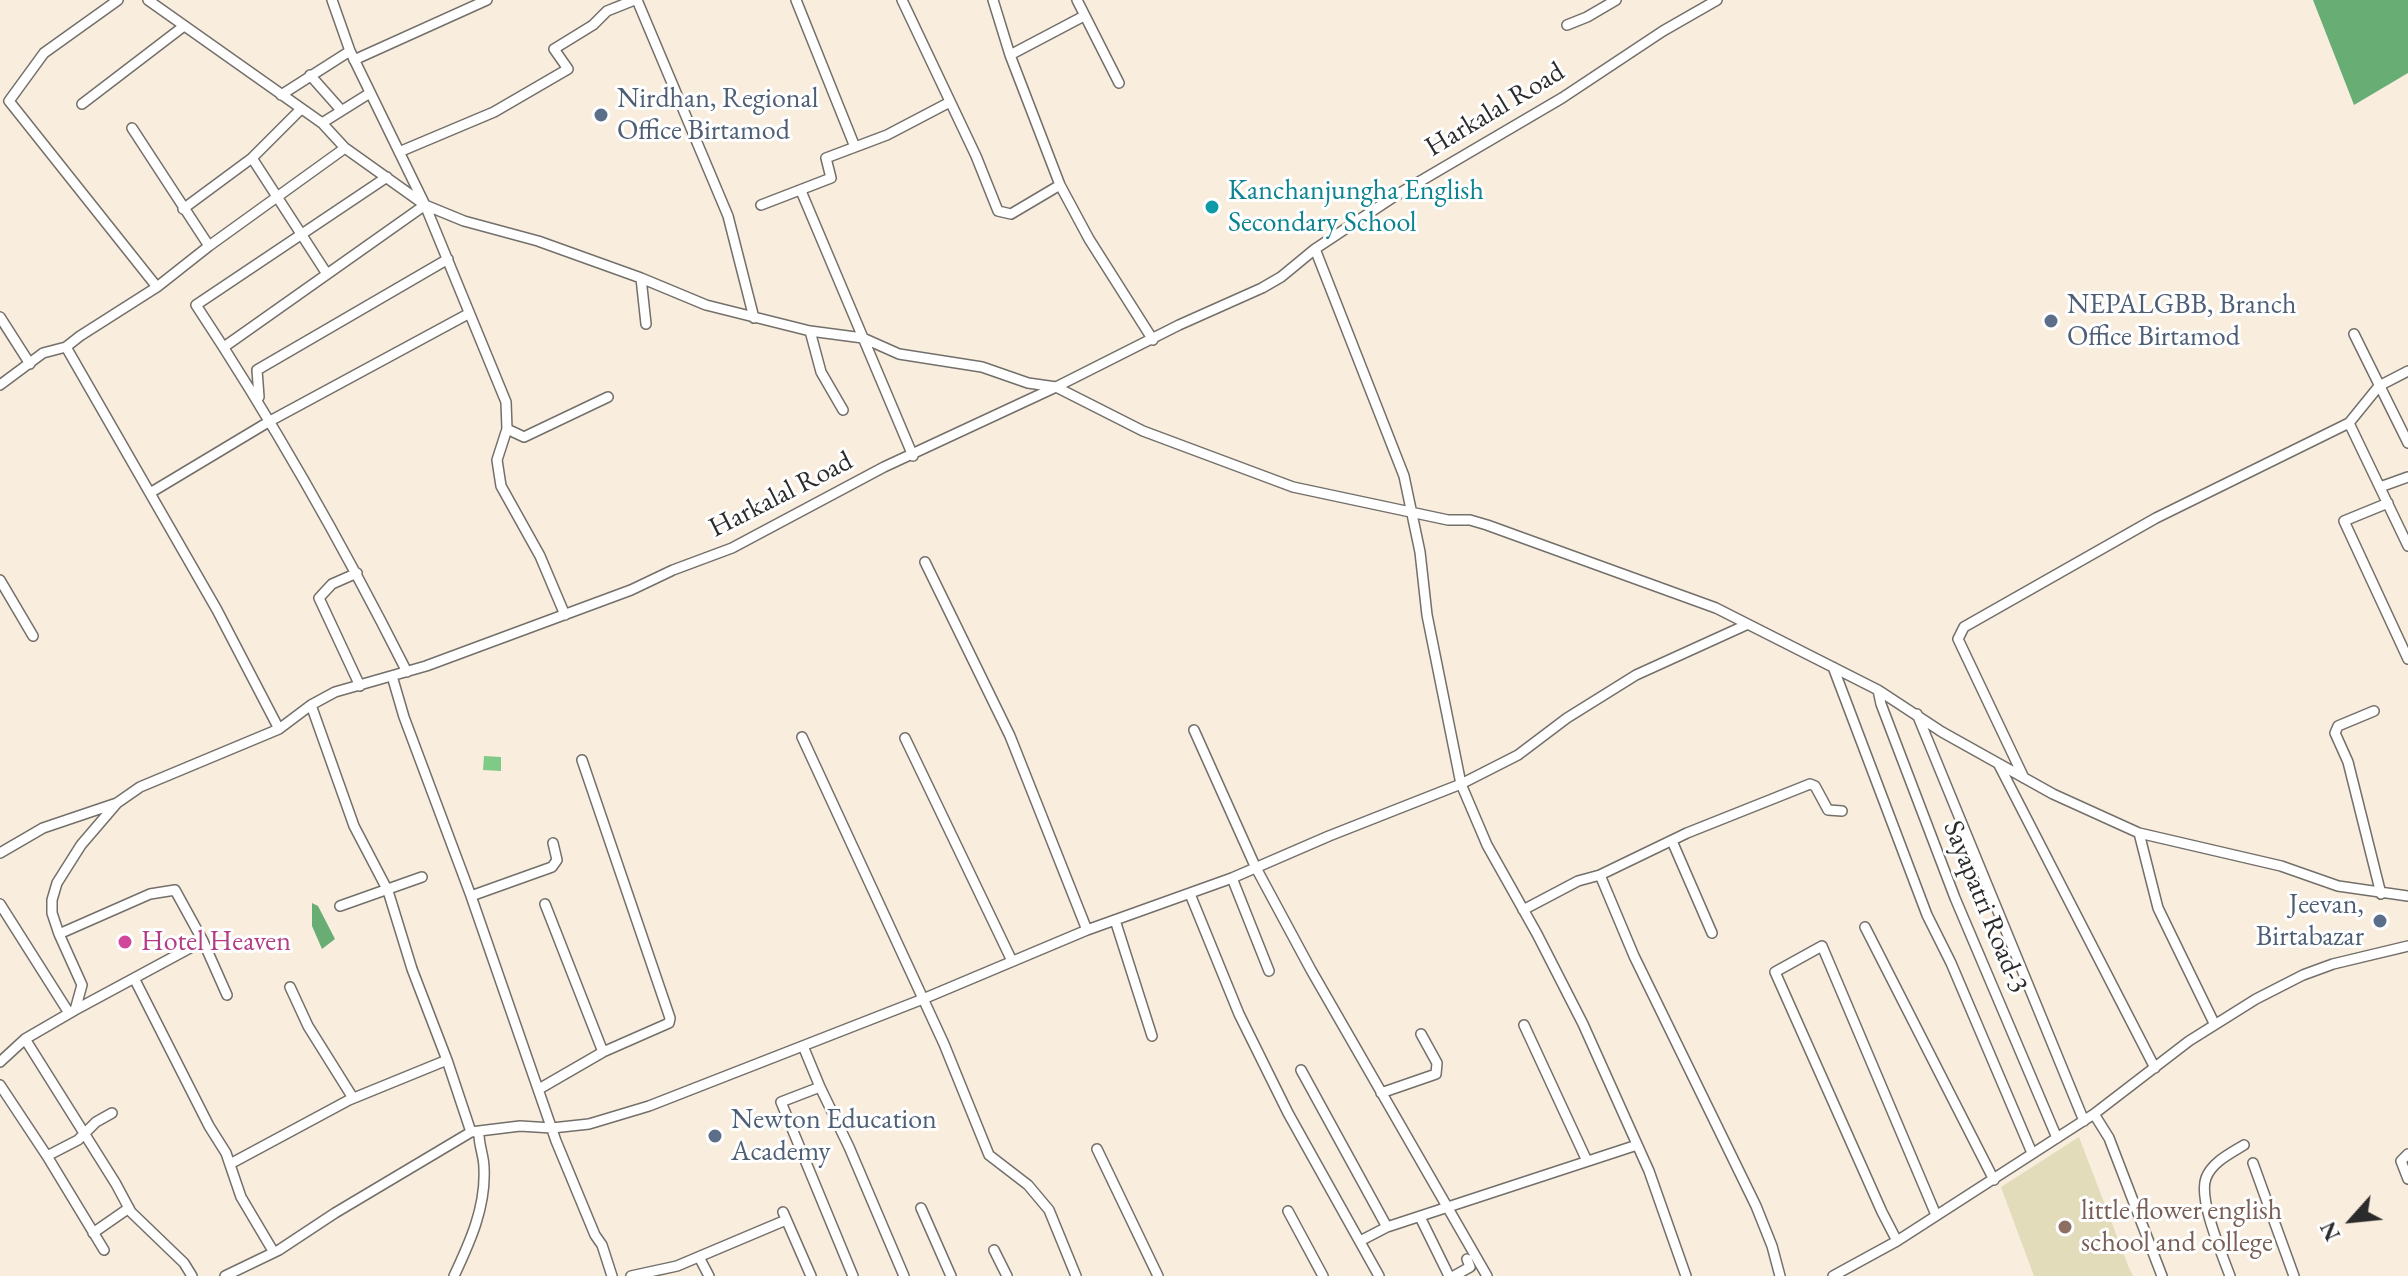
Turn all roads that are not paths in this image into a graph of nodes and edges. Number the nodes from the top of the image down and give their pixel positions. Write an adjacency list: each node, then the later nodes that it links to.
1 (118, 0): 45 (street)
2 (148, 0): 15 (street)
3 (332, 0): 16 (street)
4 (487, 0): 16 (street)
5 (635, 0): 30 (street); 48 (street)
6 (796, 0): 28 (street)
7 (902, 0): 22 (street)
8 (993, 0): 17 (street)
9 (1077, 0): 13 (street)
10 (1616, 0): 14 (street)
11 (1717, 0): 12 (street, Harkalal Road)
12 (1702, 2): 41 (street, Harkalal Road)
13 (1084, 16): 17 (street); 19 (street)
14 (1567, 25)
15 (184, 26): 21 (street); 23 (street)
16 (352, 55): 18 (street); 20 (street)
17 (1010, 55): 33 (street)
18 (310, 75): 21 (street); 25 (street)
19 (1119, 83)
20 (370, 93): 25 (street); 30 (street)
21 (281, 95): 24 (street)
22 (950, 102): 28 (street); 33 (street)
23 (82, 104)
24 (300, 110): 26 (street); 31 (street)
25 (341, 110): 26 (street)
26 (322, 123): 29 (street)
27 (132, 128): 38 (street)
28 (855, 147): 34 (street)
29 (345, 148): 32 (street); 35 (street)
30 (399, 152): 36 (street)
31 (252, 158): 35 (street); 38 (street)
32 (387, 177): 36 (street); 39 (street)
33 (1060, 185): 53 (street)
34 (801, 191): 37 (street); 52 (street)
35 (277, 196): 39 (street); 40 (street)
36 (425, 205): 42 (street); 43 (street); 44 (street)
37 (761, 205)
38 (183, 209): 40 (street)
39 (302, 234): 43 (street); 55 (street)
40 (209, 246): 45 (street)
41 (1315, 249): 53 (street, Harkalal Road); 73 (street)
42 (448, 259): 46 (street); 62 (street)
43 (327, 274): 55 (street)
44 (641, 278): 48 (street); 49 (street)
45 (157, 287): 54 (street)
46 (468, 314): 64 (street); 66 (street)
47 (0, 317): 56 (street)
48 (754, 318): 50 (street)
49 (646, 324)
50 (810, 331): 52 (street); 63 (street)
51 (2354, 334): 59 (street)
52 (863, 338): 60 (street); 68 (street)
53 (1153, 340): 60 (street, Harkalal Road)
54 (66, 347): 56 (street); 71 (street)
55 (224, 347): 62 (street)
56 (30, 364): 58 (street)
57 (2408, 371): 59 (street)
58 (0, 385)
59 (2379, 386): 65 (street); 67 (street)
60 (1056, 387): 68 (street, Harkalal Road); 73 (street)
61 (608, 397): 66 (street)
62 (259, 400): 64 (street)
63 (843, 410)
64 (270, 421): 71 (street); 76 (street)
65 (2349, 423): 70 (street); 96 (street)
66 (507, 429): 78 (street)
67 (2408, 443)
68 (913, 456): 78 (street, Harkalal Road)
69 (2408, 477): 70 (street)
70 (2380, 487): 72 (street)
71 (150, 493): 90 (street)
72 (2388, 503): 74 (street); 81 (street)
73 (1412, 511): 79 (street); 97 (street)
74 (2408, 546)
75 (925, 562): 119 (street)
76 (357, 573): 83 (street); 85 (street)
77 (0, 580): 80 (street)
78 (565, 615): 83 (street, Harkalal Road)
79 (1746, 625): 82 (street); 97 (street)
80 (33, 636)
81 (2408, 659)
82 (1833, 667): 86 (street); 157 (street)
83 (407, 672): 84 (street, Harkalal Road)
84 (392, 676): 85 (street, Harkalal Road); 111 (street)
85 (360, 686): 87 (street, Harkalal Road)
86 (1878, 690): 89 (street); 153 (street, Sayapatri Road-3)
87 (311, 705): 90 (street, Harkalal Road); 108 (street)
88 (2374, 711): 110 (street)
89 (1917, 714): 95 (street); 149 (street)
90 (279, 729): 98 (street, Harkalal Road)
91 (1194, 730): 104 (street)
92 (802, 737): 129 (street)
93 (905, 738): 124 (street)
94 (582, 760): 137 (street)
95 (1999, 764): 96 (street); 140 (street)
96 (2024, 778): 100 (street)
97 (1461, 784): 104 (street); 116 (street)
98 (117, 803): 103 (street); 121 (street, Harkalal Road)
99 (1842, 811): 101 (street)
100 (2139, 833): 110 (street); 131 (street)
101 (1672, 841): 105 (street); 120 (street)
102 (553, 843): 111 (street)
103 (0, 853)
104 (1255, 866): 107 (street); 145 (street)
105 (1600, 875): 116 (street); 198 (street)
106 (422, 877): 108 (street)
107 (1232, 878): 109 (street); 125 (street)
108 (388, 891): 115 (street); 138 (street)
109 (1190, 894): 117 (street); 173 (street)
110 (2381, 894): 112 (street)
111 (471, 896): 144 (street)
112 (2408, 896)
113 (0, 904): 130 (street)
114 (545, 904): 137 (street)
115 (340, 906)
116 (1523, 910): 154 (street)
117 (1115, 920): 119 (street); 134 (street)
118 (1865, 927): 164 (street)
119 (1087, 930): 124 (street)
120 (1712, 933)
121 (59, 934): 122 (street); 130 (street, Harkalal Road)
122 (203, 941): 126 (street); 128 (street)
123 (2408, 946): 131 (street)
124 (1012, 961): 129 (street)
125 (1269, 971)
126 (135, 980): 130 (street); 162 (street)
127 (290, 987): 146 (street)
128 (227, 995)
129 (923, 999): 136 (street); 191 (street)
130 (72, 1012): 135 (street)
131 (2214, 1023): 140 (street)
132 (1524, 1025): 160 (street)
133 (1421, 1034): 145 (street)
134 (1152, 1036)
135 (25, 1039): 139 (street); 152 (street)
136 (803, 1046): 143 (street); 150 (street)
137 (603, 1052): 144 (street)
138 (447, 1060): 146 (street); 151 (street)
139 (0, 1062)
140 (2155, 1068): 148 (street)
141 (1301, 1070): 171 (street)
142 (0, 1085): 159 (street)
143 (820, 1087): 187 (street); 188 (street)
144 (539, 1089): 150 (street)
145 (1381, 1093): 167 (street)
146 (353, 1098): 162 (street)
147 (112, 1113): 152 (street)
148 (2094, 1114): 149 (street); 200 (street)
149 (2084, 1121): 153 (street)
150 (552, 1128): 151 (street); 183 (street)
151 (475, 1131): 177 (street); 182 (street)
152 (84, 1134): 159 (street); 165 (street)
153 (2057, 1138): 157 (street)
154 (1637, 1145): 160 (street); 197 (street)
155 (2244, 1145): 201 (street)
156 (1097, 1149): 192 (street)
157 (2032, 1153): 164 (street)
158 (2408, 1154): 163 (street)
159 (47, 1156): 172 (street)
160 (1587, 1161): 167 (street)
161 (2253, 1163): 202 (street)
162 (230, 1164): 177 (street)
163 (2408, 1179)
164 (1994, 1180): 169 (street)
165 (129, 1208): 172 (street); 180 (street)
166 (921, 1208): 189 (street)
167 (1447, 1209): 170 (street); 196 (street)
168 (1288, 1211): 193 (street)
169 (1936, 1215): 174 (street); 174 (street)
170 (1420, 1217): 171 (street); 195 (street)
171 (1387, 1227): 173 (street)
172 (93, 1233): 175 (street)
173 (1360, 1241): 194 (street)
174 (1897, 1241): 199 (street)
175 (104, 1250)
176 (994, 1250): 190 (street)
177 (273, 1251): 181 (street)
178 (699, 1257): 184 (street); 185 (street); 186 (street)
179 (1467, 1259): 195 (street)
180 (192, 1276)
181 (225, 1276)
182 (454, 1276)
183 (612, 1276)
184 (631, 1276)
185 (709, 1276)
186 (811, 1276)
187 (853, 1276)
188 (904, 1276)
189 (951, 1276)
190 (1007, 1276)
191 (1076, 1276)
192 (1158, 1276)
193 (1323, 1276)
194 (1379, 1276)
195 (1452, 1276)
196 (1487, 1276)
197 (1686, 1276)
198 (1780, 1276)
199 (1833, 1276)
200 (2162, 1276)
201 (2230, 1276)
202 (2294, 1276)

